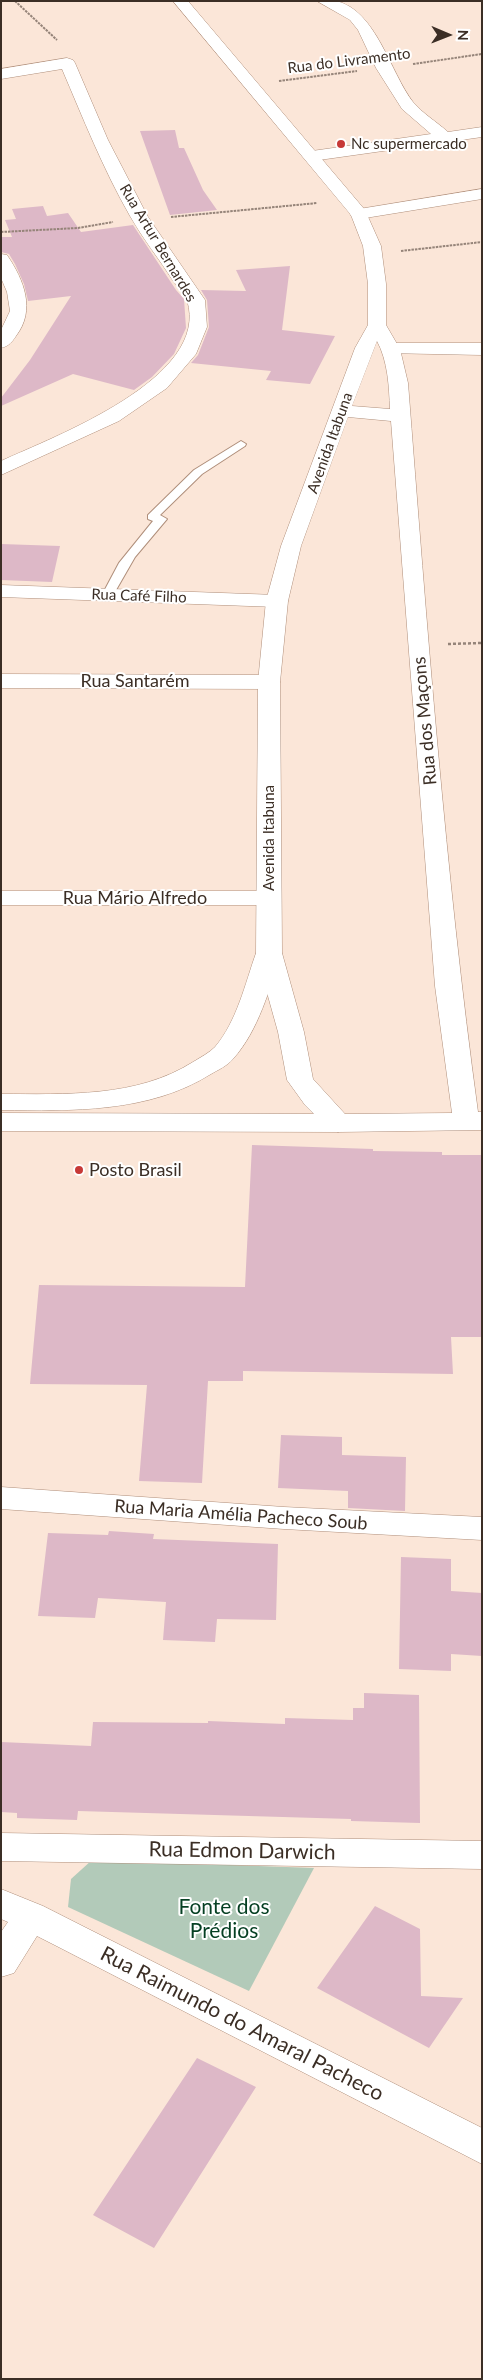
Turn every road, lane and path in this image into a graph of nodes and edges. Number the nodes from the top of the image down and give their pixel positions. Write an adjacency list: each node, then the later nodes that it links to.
1 (15, 1): 5 (path)
2 (180, 1): 8 (main road, Avenida Itabuna)
3 (324, 1): 6 (main road)
4 (482, 54): 6 (path, Rua do Livramento)
5 (67, 63): 7 (main road); 15 (main road, Rua Artur Bernardes)
6 (384, 68): 8 (path, Rua do Livramento); 10 (main road)
7 (1, 74)
8 (249, 84): 11 (main road, Avenida Itabuna)
9 (482, 132): 10 (main road)
10 (443, 136): 11 (main road)
11 (312, 156): 13 (main road, Avenida Itabuna)
12 (482, 194): 14 (main road)
13 (347, 200): 14 (main road, Avenida Itabuna); 15 (path)
14 (359, 214): 18 (main road, Avenida Itabuna)
15 (140, 219): 16 (path); 27 (main road, Rua Artur Bernardes)
16 (1, 232)
17 (482, 242): 18 (path)
18 (373, 254): 20 (main road, Avenida Itabuna)
19 (1, 259): 21 (main road)
20 (376, 325): 23 (main road, Rua dos Maçons); 24 (main road, Avenida Itabuna)
21 (1, 342)
22 (482, 349): 23 (main road)
23 (391, 350): 25 (main road, Rua dos Maçons)
24 (342, 411): 25 (main road); 30 (main road, Avenida Itabuna)
25 (400, 416): 37 (main road, Rua dos Maçons)
26 (241, 444): 29 (lane)
27 (1, 469)
28 (1, 591): 29 (main road, Rua Café Filho)
29 (108, 595): 30 (main road, Rua Café Filho)
30 (277, 601): 32 (main road, Avenida Itabuna)
31 (1, 681): 32 (main road, Rua Santarém)
32 (269, 682): 34 (main road, Avenida Itabuna)
33 (1, 898): 34 (main road, Rua Mário Alfredo)
34 (269, 898): 35 (main road, Avenida Itabuna)
35 (270, 952): 36 (main road, Avenida Itabuna); 38 (main road, Avenida Itabuna)
36 (1, 1102)
37 (474, 1121): 38 (main road)
38 (338, 1124): 39 (main road)
39 (8, 1125)
40 (1, 1498): 41 (main road, Rua Maria Amélia Pacheco Soub)
41 (482, 1529)
42 (1, 1847): 43 (main road, Rua Edmon Darwich)
43 (482, 1855)
44 (16, 1910): 45 (main road); 46 (main road, Rua Raimundo do Amaral Pacheco)
45 (1, 1962)
46 (482, 2147)

